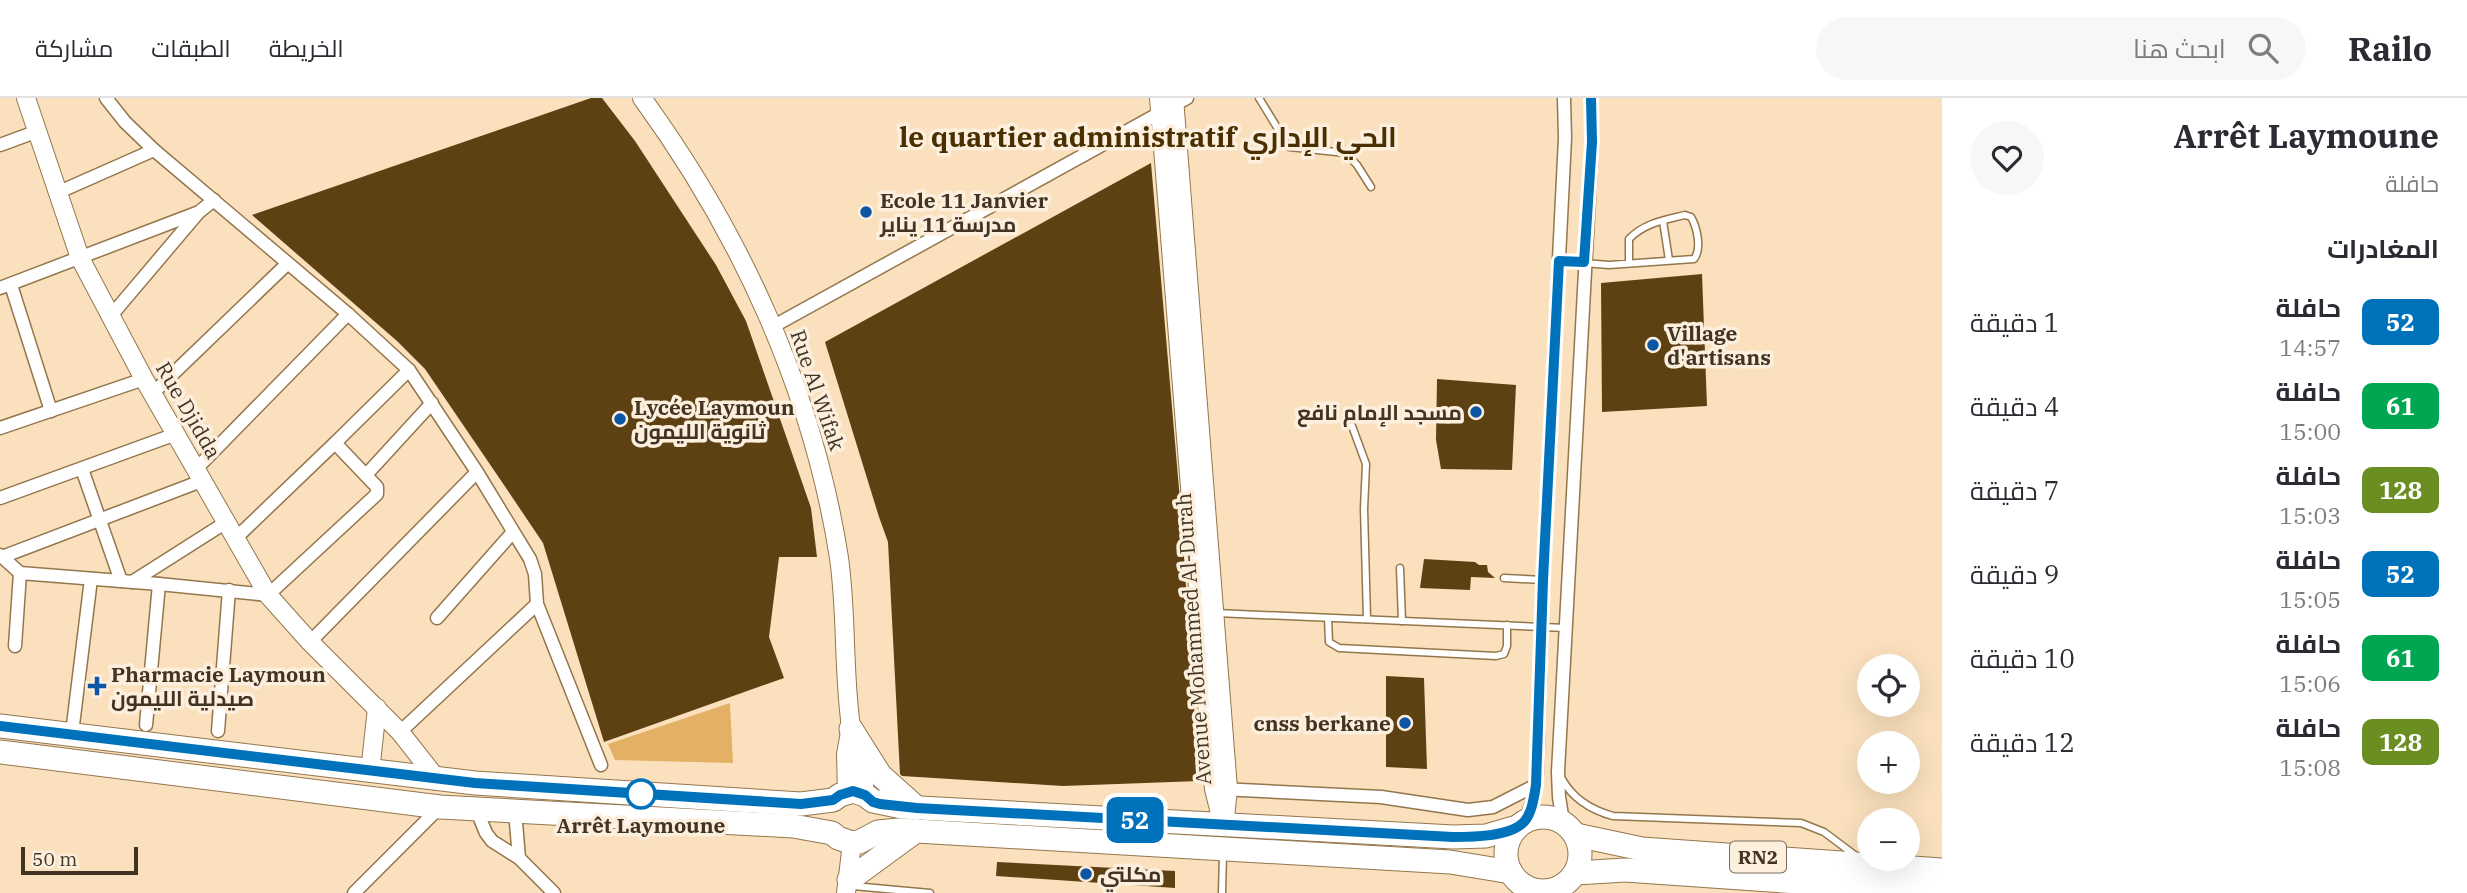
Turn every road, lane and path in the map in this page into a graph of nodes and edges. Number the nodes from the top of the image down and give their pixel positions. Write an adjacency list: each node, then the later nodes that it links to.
1 (26, 98): 8 (street, Rue Djidda)
2 (106, 98): 10 (street)
3 (642, 98): 25 (street, Rue Al Wifak)
4 (1259, 98): 11 (lane)
5 (1564, 98): 18 (street)
6 (1591, 98): 19 (street)
7 (1171, 103): 25 (street); 54 (street, Avenue Mohammed Al-Durah)
8 (38, 131): 9 (street); 12 (street, Rue Djidda)
9 (0, 145)
10 (154, 150): 12 (street); 13 (street)
11 (1371, 187)
12 (58, 192): 16 (street, Rue Djidda)
13 (214, 200): 14 (street); 21 (street)
14 (199, 212): 16 (street); 24 (street)
15 (1663, 221): 17 (lane); 17 (lane); 20 (lane)
16 (80, 258): 22 (street); 24 (street, Rue Djidda)
17 (1669, 260): 20 (lane)
18 (1559, 261): 19 (lane); 48 (street)
19 (1584, 262): 20 (lane); 61 (street)
20 (1629, 263)
21 (287, 264): 23 (street); 27 (street)
22 (5, 287): 29 (street)
23 (348, 314): 26 (street); 36 (street)
24 (110, 317): 27 (street, Rue Djidda)
25 (772, 327): 67 (street, Rue Al Wifak)
26 (409, 370): 28 (street); 33 (street)
27 (148, 387): 29 (street); 32 (street, Rue Djidda)
28 (432, 403): 35 (street); 37 (street)
29 (51, 411): 31 (street)
30 (1352, 426): 57 (lane)
31 (0, 428)
32 (176, 434): 34 (street); 36 (street, Rue Djidda)
33 (335, 443): 37 (street); 42 (street)
34 (82, 469): 38 (street); 39 (street)
35 (477, 472): 41 (street); 62 (street)
36 (200, 474): 39 (street); 40 (street, Rue Djidda)
37 (366, 475): 52 (street)
38 (0, 498)
39 (100, 520): 43 (street); 49 (street)
40 (228, 522): 42 (street, Rue Djidda); 49 (street)
41 (513, 532): 53 (street); 55 (street)
42 (236, 538): 52 (street, Rue Djidda)
43 (1, 556): 45 (street)
44 (1400, 568): 58 (lane)
45 (20, 573): 47 (street); 63 (street)
46 (1504, 578): 48 (lane)
47 (92, 579): 49 (street); 70 (street)
48 (1543, 580): 60 (street)
49 (126, 581): 50 (street)
50 (159, 584): 51 (street); 65 (street)
51 (229, 590): 52 (street); 68 (street)
52 (268, 595): 62 (street, Rue Djidda)
53 (537, 604): 69 (street); 72 (street)
54 (1207, 613): 56 (lane); 77 (street, Avenue Mohammed Al-Durah)
55 (437, 618)
56 (1328, 618): 57 (lane); 59 (lane)
57 (1367, 619): 58 (lane)
58 (1402, 621): 59 (lane)
59 (1507, 625): 60 (lane)
60 (1541, 627): 61 (lane); 76 (street)
61 (1567, 628): 74 (street)
62 (310, 642): 64 (street, Rue Djidda)
63 (15, 646)
64 (377, 708): 69 (street, Rue Djidda); 73 (street)
65 (146, 725)
66 (0, 726): 70 (highway, RN2)
67 (851, 729): 78 (street, Rue Al Wifak); 82 (highway)
68 (218, 731)
69 (400, 732): 75 (street, Rue Djidda)
70 (72, 733): 73 (highway, RN2)
71 (0, 752): 79 (highway, RN2)
72 (601, 765)
73 (370, 772): 75 (highway, RN2)
74 (1558, 772): 85 (street); 88 (lane)
75 (437, 779): 78 (highway, RN2)
76 (1536, 785): 77 (street); 83 (street)
77 (1221, 789): 84 (street, Avenue Mohammed Al-Durah)
78 (855, 797): 82 (highway, RN2); 86 (highway); 86 (highway)
79 (440, 807): 80 (highway, RN2); 97 (street)
80 (476, 809): 81 (highway, RN2); 89 (street)
81 (515, 811): 86 (highway, RN2); 89 (street)
82 (917, 820): 84 (highway, RN2); 86 (highway, RN2); 87 (highway, RN2); 95 (highway)
83 (1521, 824): 84 (highway, RN2); 85 (highway, RN2); 93 (highway)
84 (1223, 825)
85 (1570, 829): 90 (highway, RN2); 94 (highway)
86 (852, 837): 95 (street)
87 (1223, 849): 93 (highway, RN2); 100 (lane)
88 (1857, 857)
89 (519, 858): 98 (street)
90 (1857, 863)
91 (1920, 868): 92 (highway, RN2)
92 (1942, 870)
93 (1521, 884): 94 (highway, RN2)
94 (1565, 884): 96 (highway, RN2)
95 (847, 886): 99 (lane)
96 (1942, 892)
97 (354, 893)
98 (554, 893)
99 (930, 893)
100 (1222, 893)

